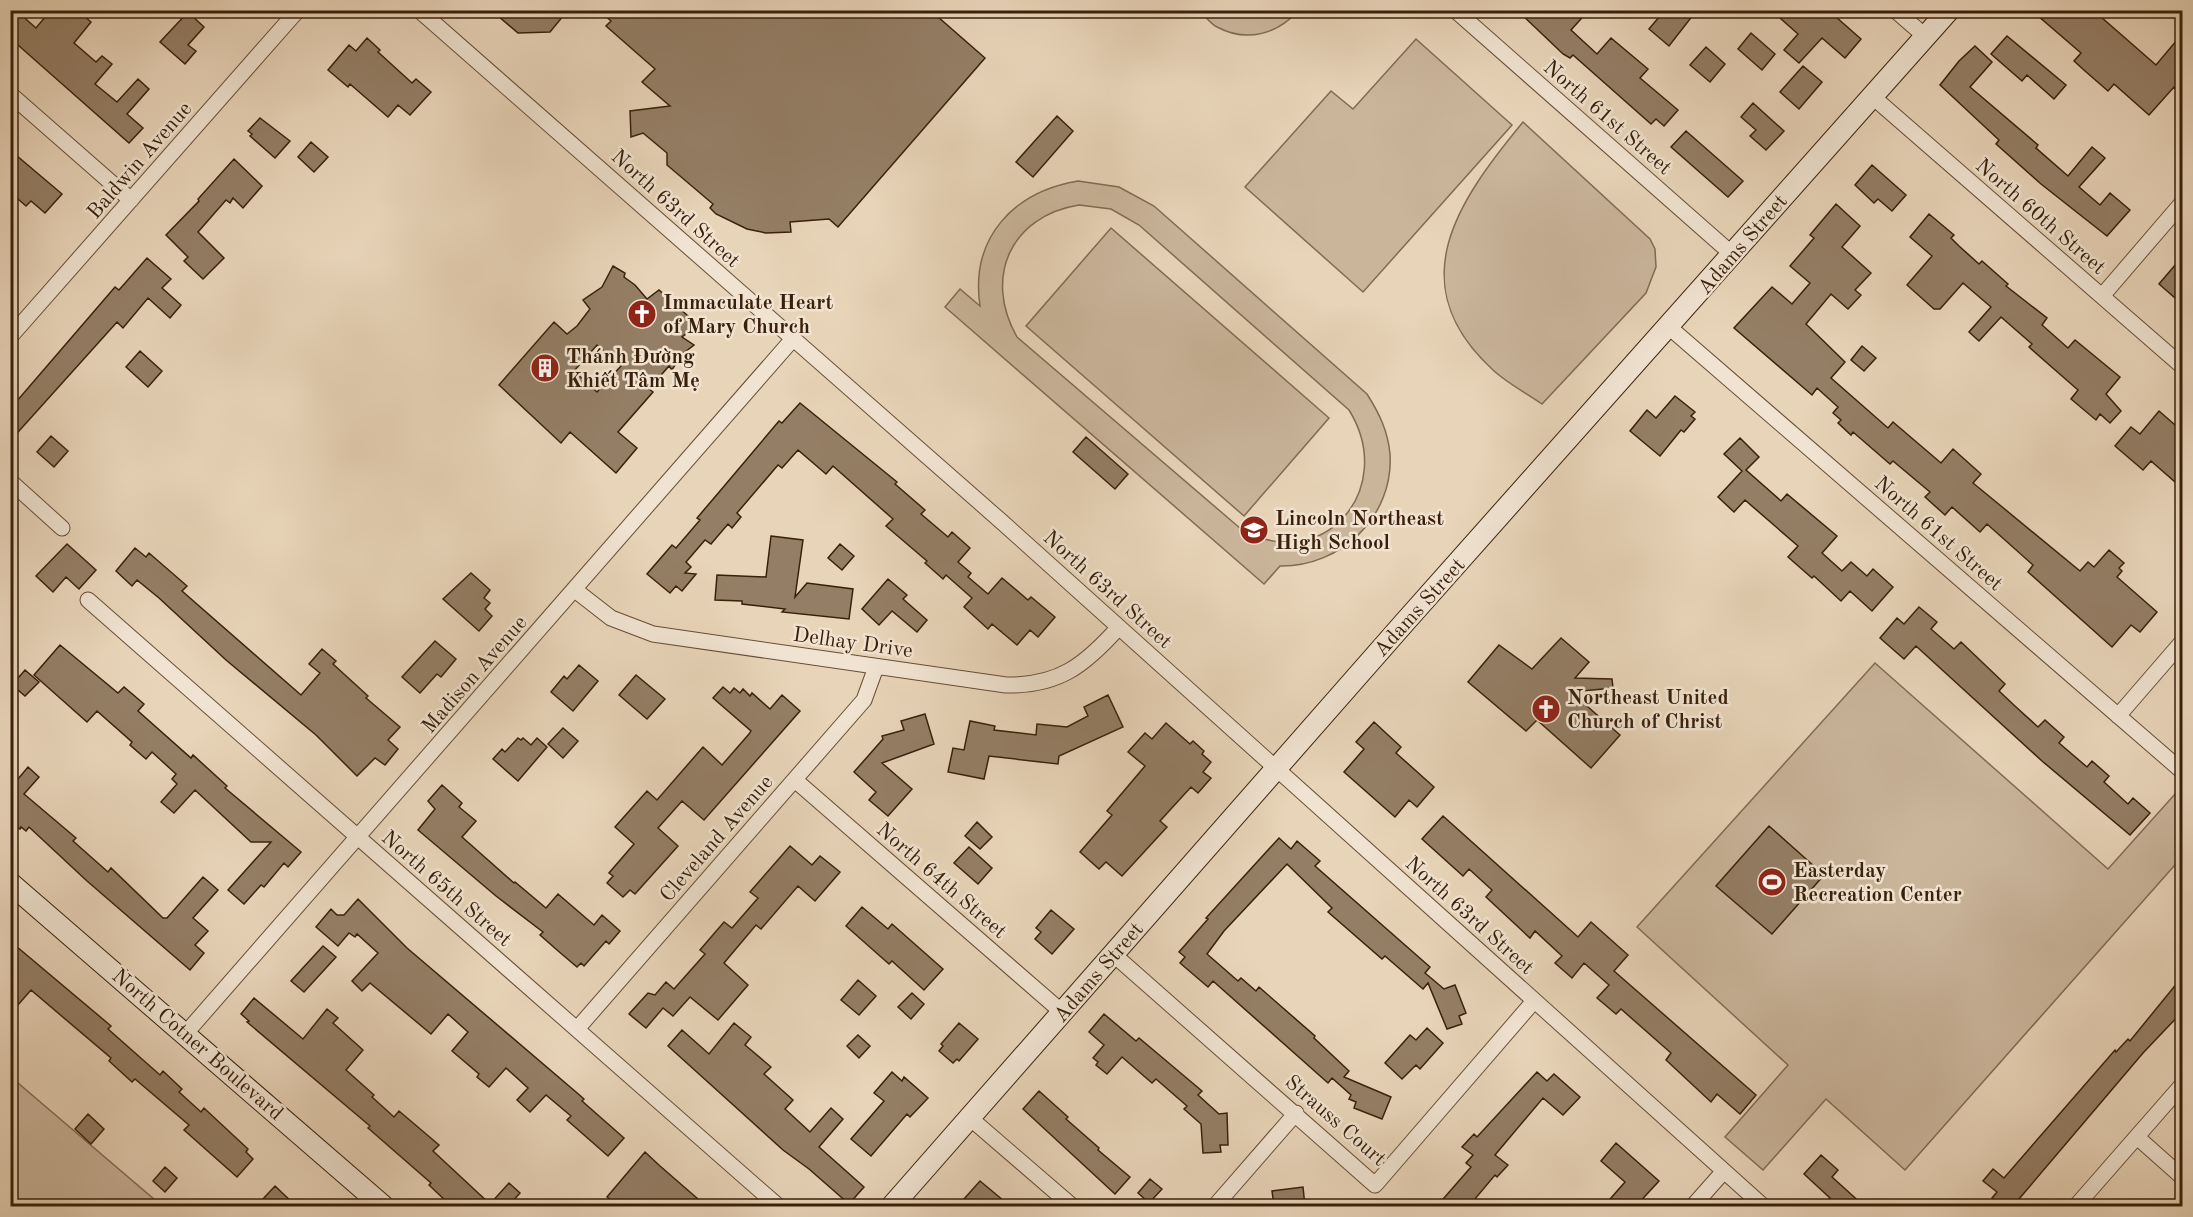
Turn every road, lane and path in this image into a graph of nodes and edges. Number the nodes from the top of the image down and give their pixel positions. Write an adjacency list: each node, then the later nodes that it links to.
1 (298, 10): 9 (street, Baldwin Avenue)
2 (419, 10): 15 (street, North 63rd Street)
3 (1895, 10): 6 (street)
4 (1949, 10): 6 (main road, Adams Street)
5 (1458, 12): 11 (street, North 61st Street)
6 (1926, 37): 8 (main road, Adams Street)
7 (10, 94): 9 (street)
8 (1873, 97): 11 (main road, Adams Street); 12 (street, North 60th Street)
9 (131, 200): 14 (street, Baldwin Avenue)
10 (2182, 203): 12 (street)
11 (1733, 255): 13 (main road, Adams Street)
12 (2102, 296): 16 (street, North 60th Street)
13 (1669, 327): 24 (street, North 61st Street); 25 (main road, Adams Street)
14 (10, 337)
15 (792, 340): 19 (street, Madison Avenue); 21 (street, North 63rd Street)
16 (2182, 366)
17 (10, 481): 18 (street)
18 (62, 528)
19 (575, 590): 23 (street, Delhay Drive); 28 (street, Madison Avenue)
20 (88, 600): 28 (street, North 65th Street)
21 (1119, 627): 23 (street, Delhay Drive); 25 (street, North 63rd Street)
22 (2182, 642): 24 (street)
23 (876, 667): 27 (street, Cleveland Avenue)
24 (2118, 716): 26 (street, North 61st Street)
25 (1277, 768): 30 (main road, Adams Street); 31 (street, North 63rd Street)
26 (2182, 771)
27 (795, 780): 32 (street, North 64th Street); 33 (street, Cleveland Avenue)
28 (358, 838): 33 (street, North 65th Street); 34 (street, Madison Avenue)
29 (10, 883): 34 (main road, North Cotner Boulevard)
30 (1113, 954): 32 (main road, Adams Street); 36 (street, Strauss Court)
31 (1534, 1001): 36 (street, Strauss Court); 39 (street, North 63rd Street)
32 (1063, 1013): 37 (main road, Adams Street)
33 (577, 1029): 42 (street, North 65th Street)
34 (186, 1033): 41 (main road, North Cotner Boulevard)
35 (2182, 1085): 38 (street)
36 (1296, 1113): 45 (street)
37 (970, 1118): 43 (main road, Adams Street); 44 (street)
38 (2137, 1137): 40 (street); 48 (street)
39 (1724, 1171): 46 (street); 47 (street, North 63rd Street)
40 (2182, 1177)
41 (383, 1206)
42 (778, 1206)
43 (892, 1206)
44 (1072, 1206)
45 (1215, 1206)
46 (1693, 1206)
47 (1763, 1206)
48 (2076, 1206)

